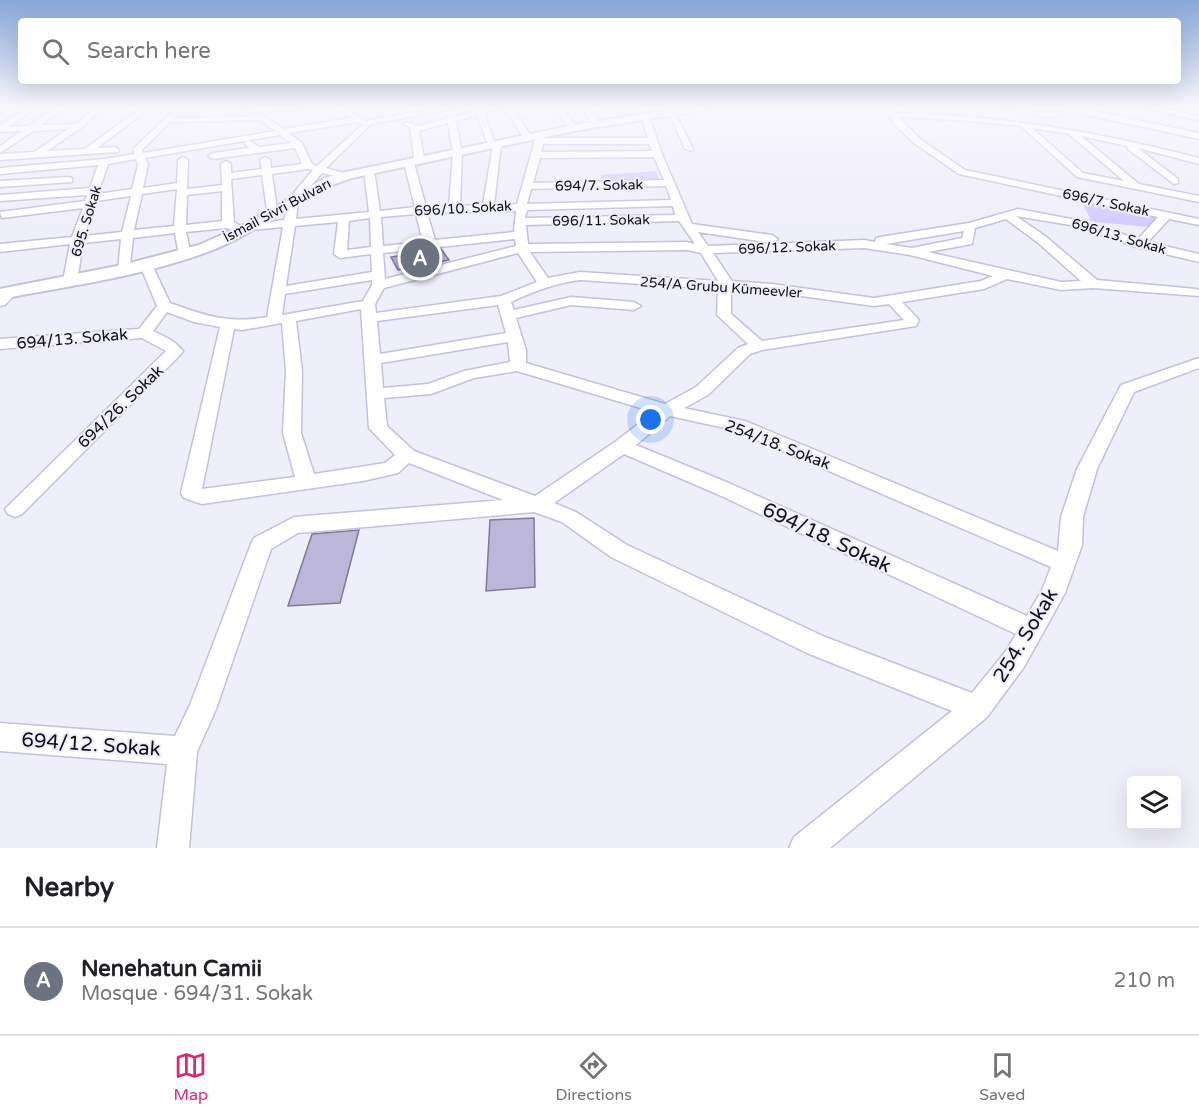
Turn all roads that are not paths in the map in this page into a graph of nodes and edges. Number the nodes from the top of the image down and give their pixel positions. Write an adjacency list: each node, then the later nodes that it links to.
1 (47, 147): 23 (street)
2 (93, 147): 21 (street)
3 (147, 147): 28 (street)
4 (180, 147): 28 (street)
5 (256, 147): 20 (street)
6 (284, 147): 20 (street)
7 (300, 147): 34 (street)
8 (343, 147): 35 (street)
9 (414, 147): 30 (street)
10 (455, 147): 22 (street)
11 (479, 147): 22 (main road, İsmail Sivri Bulvarı)
12 (494, 147): 61 (street)
13 (538, 147): 26 (street)
14 (654, 147): 25 (street)
15 (925, 147): 58 (street, 696/7. Sokak)
16 (1048, 147): 43 (street)
17 (1091, 147): 47 (street)
18 (1139, 147): 47 (street)
19 (1158, 147): 31 (street)
20 (260, 149): 24 (street); 38 (street)
21 (88, 151): 23 (street); 28 (street)
22 (456, 152): 30 (main road, İsmail Sivri Bulvarı); 62 (street)
23 (36, 154): 27 (street); 36 (street)
24 (227, 154): 29 (street); 44 (street)
25 (657, 154): 26 (street); 45 (street)
26 (537, 155): 48 (street)
27 (0, 157)
28 (140, 157): 32 (street); 50 (street); 51 (street)
29 (205, 157)
30 (414, 160): 39 (main road, İsmail Sivri Bulvarı); 40 (main road, İsmail Sivri Bulvarı); 64 (street)
31 (1199, 161)
32 (104, 162): 33 (street); 55 (street, 695. Sokak)
33 (77, 165): 36 (street); 42 (street)
34 (308, 166): 35 (street); 38 (street)
35 (320, 168): 40 (street); 57 (street)
36 (13, 170): 37 (street); 41 (street)
37 (0, 171)
38 (267, 171): 44 (street); 63 (street)
39 (369, 171): 40 (main road, İsmail Sivri Bulvarı); 66 (street)
40 (337, 177): 57 (main road, İsmail Sivri Bulvarı)
41 (0, 178)
42 (68, 180): 46 (street); 52 (street)
43 (1104, 180): 47 (street); 58 (street)
44 (226, 182): 50 (street); 74 (street)
45 (670, 183): 48 (street, 694/7. Sokak); 59 (street)
46 (0, 184)
47 (1133, 184): 56 (street)
48 (528, 186): 60 (street)
49 (1199, 186): 56 (street)
50 (182, 189): 51 (street); 77 (street)
51 (138, 191): 55 (street); 78 (street)
52 (59, 194): 53 (street); 55 (street)
53 (13, 197): 54 (street); 68 (street)
54 (0, 198)
55 (93, 198): 68 (street); 79 (street, 695. Sokak)
56 (1195, 198)
57 (295, 199): 63 (main road, İsmail Sivri Bulvarı); 70 (street); 76 (main road, İsmail Sivri Bulvarı)
58 (1089, 199): 65 (street); 67 (street, 696/7. Sokak)
59 (675, 203): 60 (street, 696/10. Sokak); 73 (street)
60 (520, 206): 61 (street, 696/10. Sokak); 71 (street)
61 (488, 207): 62 (street, 696/10. Sokak)
62 (454, 208): 64 (street, 696/10. Sokak)
63 (272, 210): 74 (main road, İsmail Sivri Bulvarı)
64 (421, 210): 66 (street, 696/10. Sokak); 83 (street)
65 (1012, 213): 75 (street, 696/13. Sokak); 82 (street, 696/13. Sokak); 96 (street)
66 (375, 214): 69 (street, 696/10. Sokak); 86 (street)
67 (1166, 215): 72 (street, 696/7. Sokak); 82 (street)
68 (1, 217)
69 (344, 217): 70 (street, 696/10. Sokak); 86 (street)
70 (290, 222): 76 (street, 696/10. Sokak); 98 (street)
71 (520, 222): 73 (street, 696/11. Sokak); 80 (street)
72 (1199, 222)
73 (685, 223): 84 (street, 696/11. Sokak); 87 (street)
74 (232, 226): 77 (street); 89 (main road, İsmail Sivri Bulvarı)
75 (970, 226): 81 (street, 696/13. Sokak); 88 (street)
76 (251, 227): 89 (main road, İsmail Sivri Bulvarı)
77 (180, 229): 78 (street); 89 (street)
78 (127, 235): 79 (street); 92 (street)
79 (77, 240): 85 (street); 94 (street, 695. Sokak)
80 (521, 242): 83 (street); 87 (street, 696/12. Sokak); 95 (street); 100 (street, 696/12. Sokak)
81 (864, 244): 84 (street, 696/12. Sokak); 88 (street, 696/12. Sokak)
82 (1140, 244): 90 (street, 696/13. Sokak)
83 (430, 245): 86 (street)
84 (824, 245): 87 (street, 696/12. Sokak)
85 (0, 248)
86 (376, 250): 100 (street)
87 (702, 250): 97 (street)
88 (909, 251): 93 (street, 696/12. Sokak)
89 (177, 254): 91 (main road, İsmail Sivri Bulvarı)
90 (1199, 258)
91 (146, 265): 92 (main road, İsmail Sivri Bulvarı); 104 (street)
92 (124, 270): 94 (main road, İsmail Sivri Bulvarı)
93 (1005, 275): 96 (street, 696/12. Sokak); 102 (street, 254/A Grubu Kümeevler)
94 (70, 280): 101 (main road, İsmail Sivri Bulvarı)
95 (544, 282): 97 (street, 254/A Grubu Kümeevler); 103 (street, 254/A Grubu Kümeevler)
96 (1093, 284): 99 (street, 696/12. Sokak)
97 (725, 285): 102 (street, 254/A Grubu Kümeevler); 112 (street)
98 (279, 291): 100 (street); 107 (street)
99 (1198, 294)
100 (373, 295): 103 (street, 254/A Grubu Kümeevler); 107 (street); 113 (street)
101 (3, 296)
102 (892, 299): 112 (street)
103 (504, 300): 106 (street)
104 (164, 306): 108 (street); 109 (street)
105 (634, 306): 106 (street)
106 (508, 316): 110 (street)
107 (282, 320): 108 (street); 120 (street)
108 (228, 323): 120 (street)
109 (144, 333): 111 (street, 694/13. Sokak); 122 (street, 694/26. Sokak)
110 (514, 336): 113 (street); 115 (street)
111 (0, 344)
112 (759, 346): 117 (street)
113 (372, 360): 116 (street)
114 (1199, 363): 123 (street, 254. Sokak)
115 (518, 366): 116 (street, 254/18. Sokak); 117 (street, 254/18. Sokak)
116 (377, 393): 119 (street)
117 (668, 410): 118 (street); 123 (street, 254/18. Sokak)
118 (622, 446): 121 (street); 124 (street, 694/18. Sokak)
119 (407, 455): 120 (street); 121 (street)
120 (306, 480)
121 (538, 504): 125 (street); 127 (street)
122 (15, 509)
123 (1064, 563): 124 (street, 254. Sokak)
124 (1032, 630): 125 (street, 254. Sokak)
125 (977, 708): 129 (street, 254. Sokak)
126 (0, 737): 127 (street, 694/12. Sokak)
127 (183, 751): 128 (street)
128 (173, 848)
129 (805, 848)

